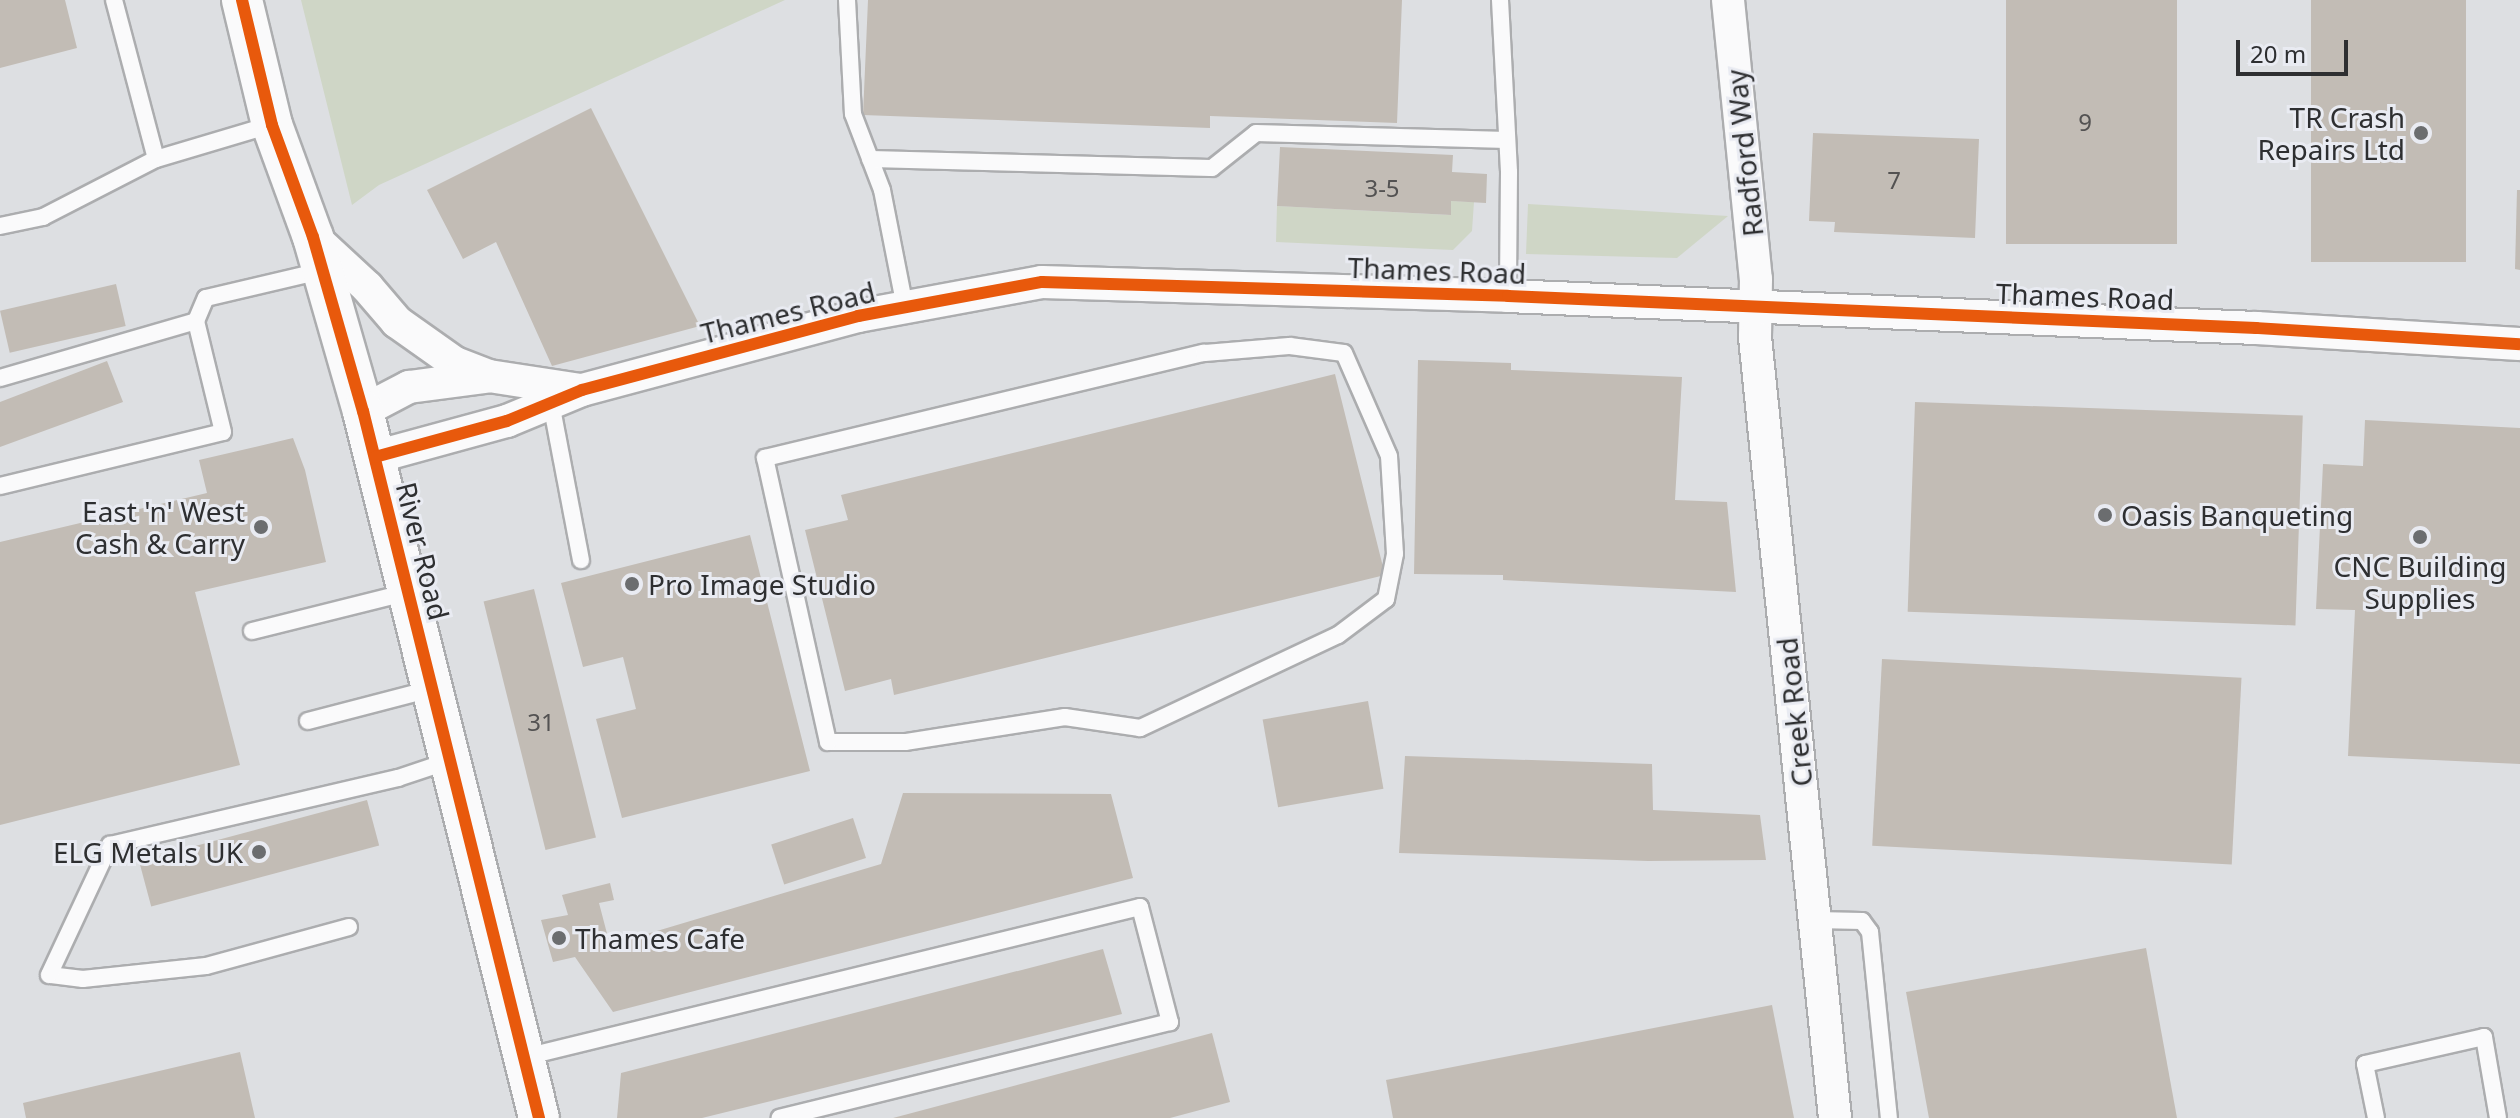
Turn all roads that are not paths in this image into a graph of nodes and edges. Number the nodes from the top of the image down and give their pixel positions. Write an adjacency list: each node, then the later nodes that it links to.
1 (114, 0): 8 (lane)
2 (242, 0): 6 (street, River Road)
3 (847, 0): 9 (lane)
4 (1500, 0): 7 (lane)
5 (1728, 0): 14 (street, Radford Way)
6 (272, 125): 8 (lane); 11 (street, River Road)
7 (1507, 140): 9 (lane); 12 (lane)
8 (156, 159): 10 (lane)
9 (870, 159): 13 (lane)
10 (0, 226)
11 (318, 254): 15 (lane); 17 (street); 21 (street, River Road)
12 (1508, 296): 13 (street, Thames Road); 14 (street, Thames Road)
13 (905, 307): 19 (street, Thames Road)
14 (1757, 307): 16 (street, Thames Road); 31 (street, Creek Road)
15 (196, 321): 18 (lane); 24 (lane)
16 (2520, 344)
17 (489, 376): 19 (street); 21 (street)
18 (0, 378)
19 (582, 390): 20 (street, Thames Road)
20 (551, 403): 22 (street, Thames Road); 25 (lane)
21 (363, 411): 22 (street, River Road)
22 (375, 457): 26 (street, River Road)
23 (765, 458): 23 (lane)
24 (0, 486)
25 (581, 560)
26 (408, 592): 27 (lane); 28 (street, River Road)
27 (252, 631)
28 (431, 689): 29 (lane); 30 (street, River Road)
29 (308, 721)
30 (449, 761): 32 (lane); 33 (street, River Road)
31 (1816, 920): 36 (street, Creek Road); 37 (lane)
32 (349, 927)
33 (524, 1057): 34 (street, River Road); 35 (lane)
34 (539, 1118)
35 (780, 1118)
36 (1835, 1118)
37 (1889, 1118)
38 (2376, 1118): 39 (lane)
39 (2498, 1118)

